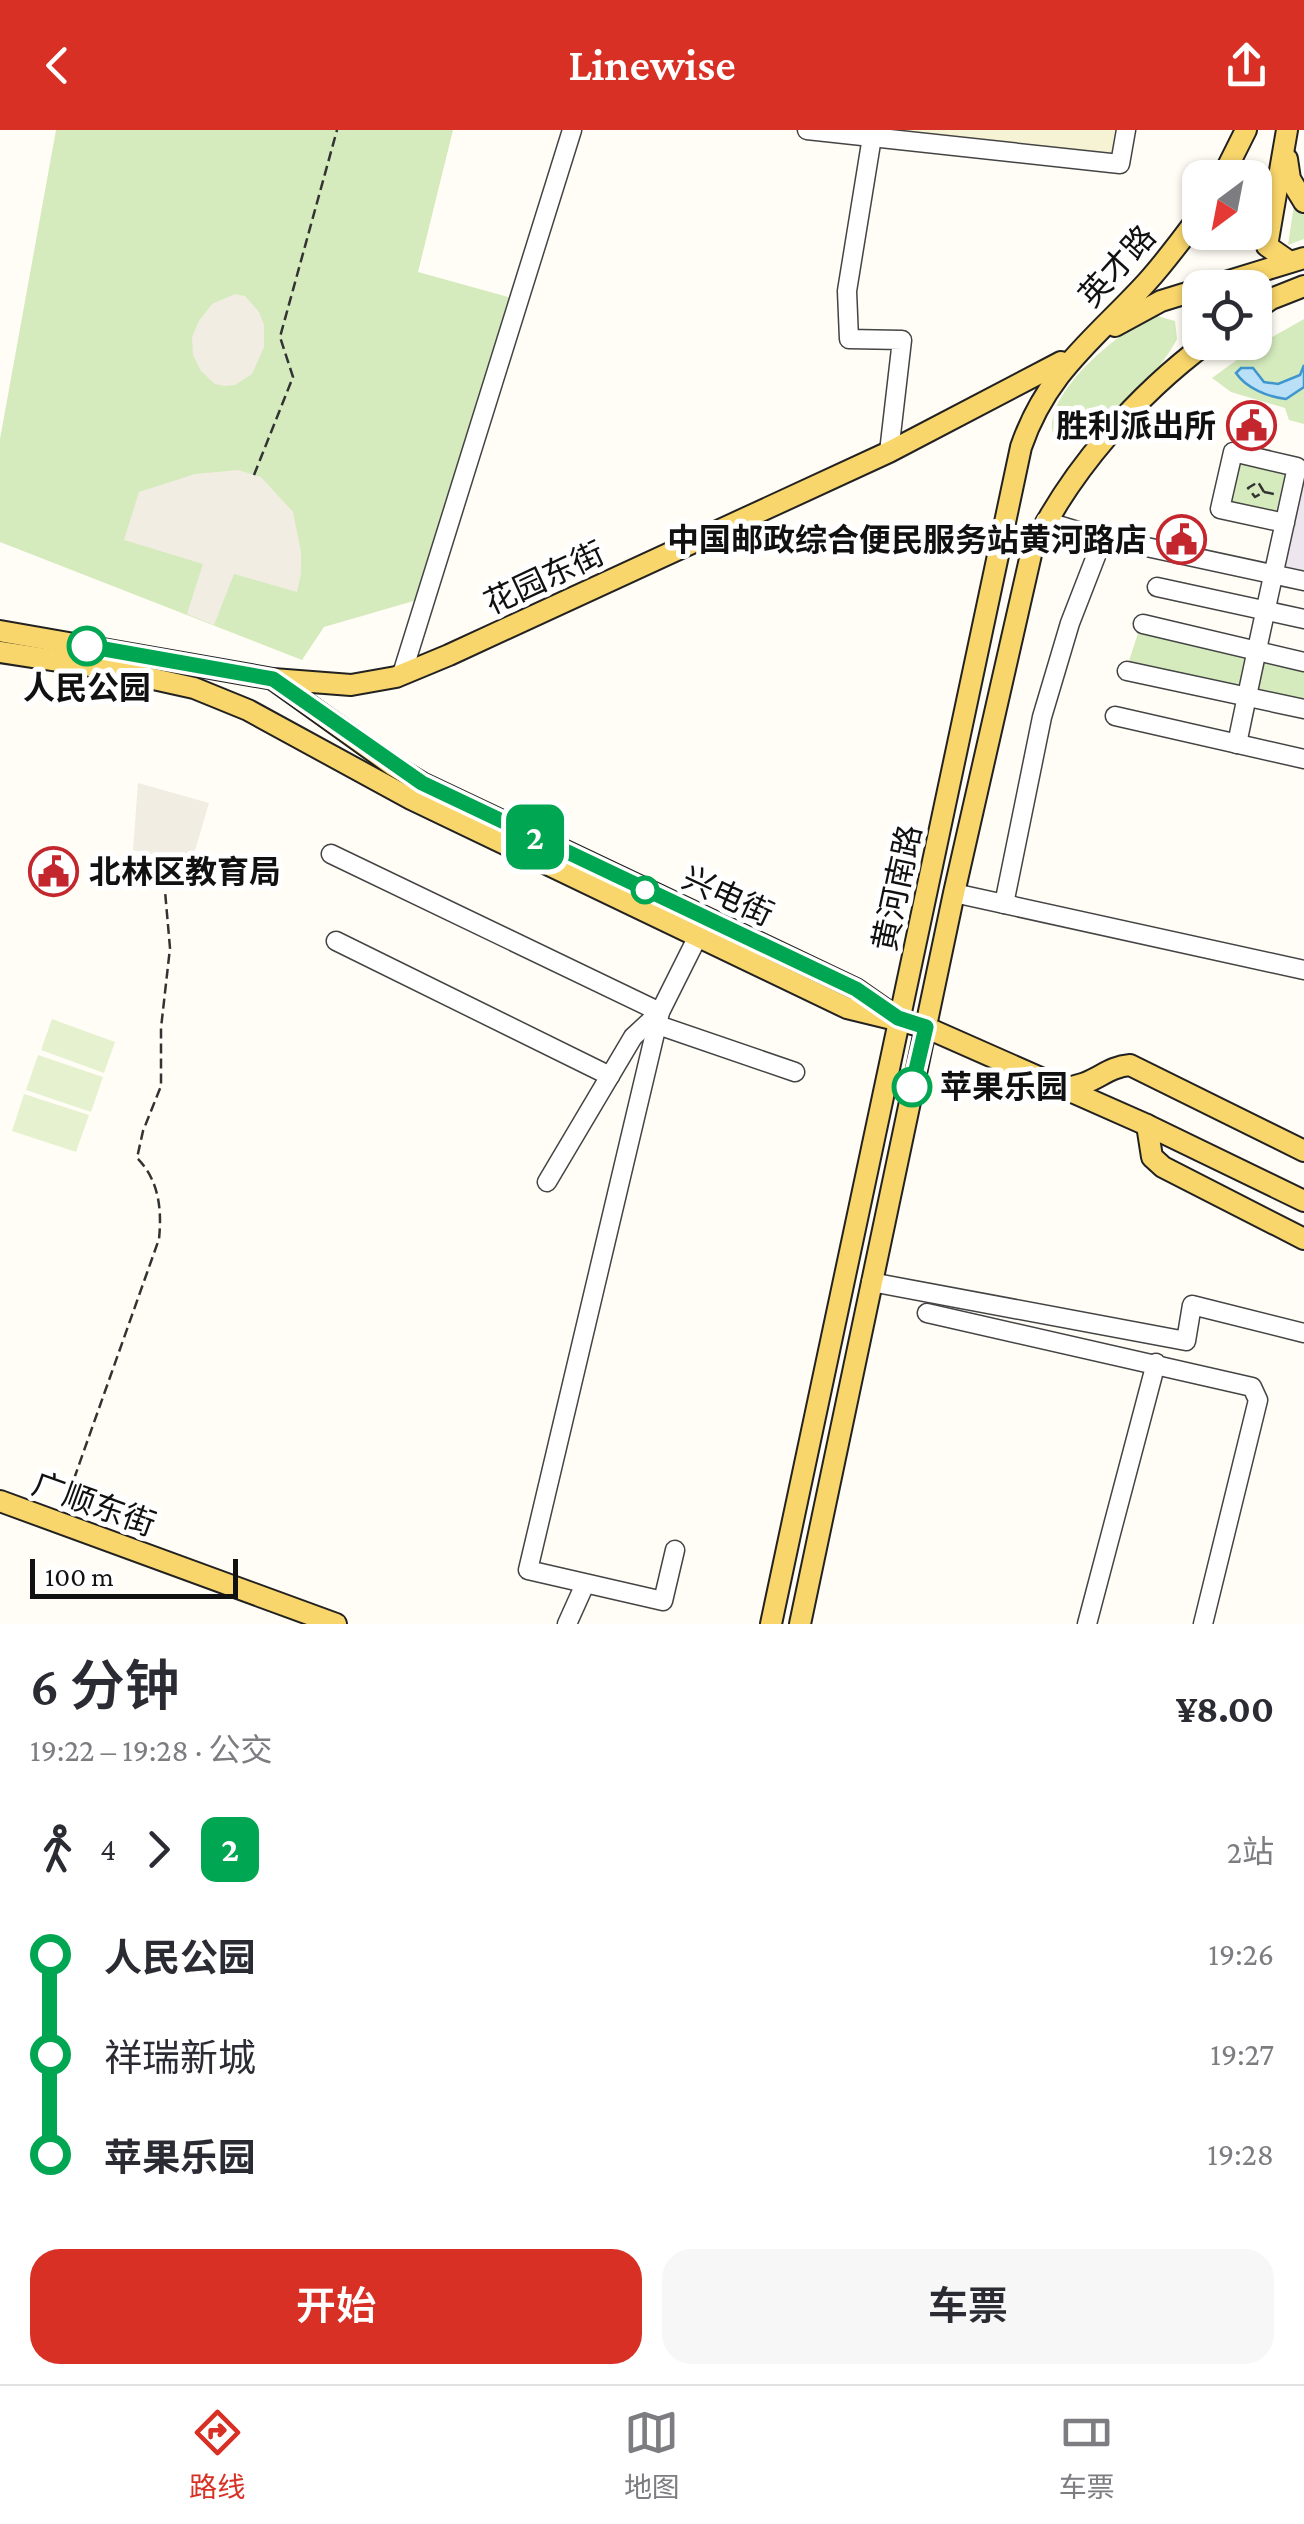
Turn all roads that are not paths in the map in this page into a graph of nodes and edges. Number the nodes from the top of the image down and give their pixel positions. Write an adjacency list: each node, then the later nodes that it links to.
1 (572, 130): 32 (street)
2 (807, 130): 6 (street)
3 (1126, 130): 6 (street)
4 (1246, 130): 7 (main road)
5 (1287, 134): 8 (main road); 10 (main road)
6 (872, 137): 17 (street)
7 (1231, 160)
8 (1304, 202)
9 (1182, 238): 15 (main road, 英才路)
10 (1297, 260): 11 (main road)
11 (1263, 270)
12 (1304, 286): 14 (main road)
13 (1182, 296): 15 (main road)
14 (1272, 299)
15 (1075, 354): 17 (main road, 花园东街); 40 (main road, 黄河南路)
16 (1188, 360): 18 (main road, 黄河南路)
17 (890, 452): 32 (main road, 花园东街)
18 (1045, 521): 20 (street); 41 (main road, 黄河南路)
19 (1285, 523): 19 (street); 21 (street)
20 (1103, 538): 21 (street); 42 (street)
21 (1274, 574): 22 (street); 24 (street)
22 (1304, 582)
23 (1157, 587): 24 (street)
24 (1265, 611): 25 (street); 28 (street)
25 (1304, 620)
26 (1143, 624): 28 (street)
27 (0, 631): 33 (main road, 花园东街)
28 (1256, 651): 30 (street); 34 (street)
29 (0, 652): 43 (main road, 兴电街)
30 (1304, 662)
31 (1127, 671): 34 (street)
32 (402, 674): 33 (main road, 花园东街)
33 (273, 679): 43 (main road, 兴电街)
34 (1247, 697): 35 (street); 37 (street)
35 (1304, 709)
36 (1115, 716): 37 (street)
37 (1237, 744): 38 (street)
38 (1304, 759)
39 (330, 854): 47 (street)
40 (928, 888): 41 (main road); 46 (main road, 黄河南路)
41 (954, 894): 42 (street); 48 (main road, 黄河南路)
42 (1004, 904): 45 (street)
43 (702, 927): 46 (main road, 兴电街); 47 (street)
44 (336, 942): 50 (street)
45 (1304, 970)
46 (898, 1018): 48 (main road, 兴电街); 66 (main road, 黄河南路)
47 (659, 1019): 49 (street); 50 (street); 63 (street)
48 (926, 1027): 51 (main road, 兴电街); 57 (main road, 黄河南路)
49 (794, 1072)
50 (610, 1076): 54 (street)
51 (1058, 1088): 52 (main road, 兴电街); 53 (main road)
52 (1147, 1125): 55 (main road, 兴电街); 56 (main road)
53 (1304, 1150)
54 (547, 1182)
55 (1304, 1201)
56 (1304, 1239)
57 (871, 1282): 59 (street); 67 (main road, 黄河南路)
58 (927, 1313): 60 (street)
59 (1304, 1334)
60 (1156, 1363): 68 (street); 69 (street)
61 (0, 1502): 64 (main road, 广顺东街)
62 (675, 1550): 63 (street)
63 (585, 1584): 65 (street)
64 (336, 1624)
65 (567, 1624)
66 (770, 1624)
67 (800, 1624)
68 (1087, 1624)
69 (1202, 1624)

